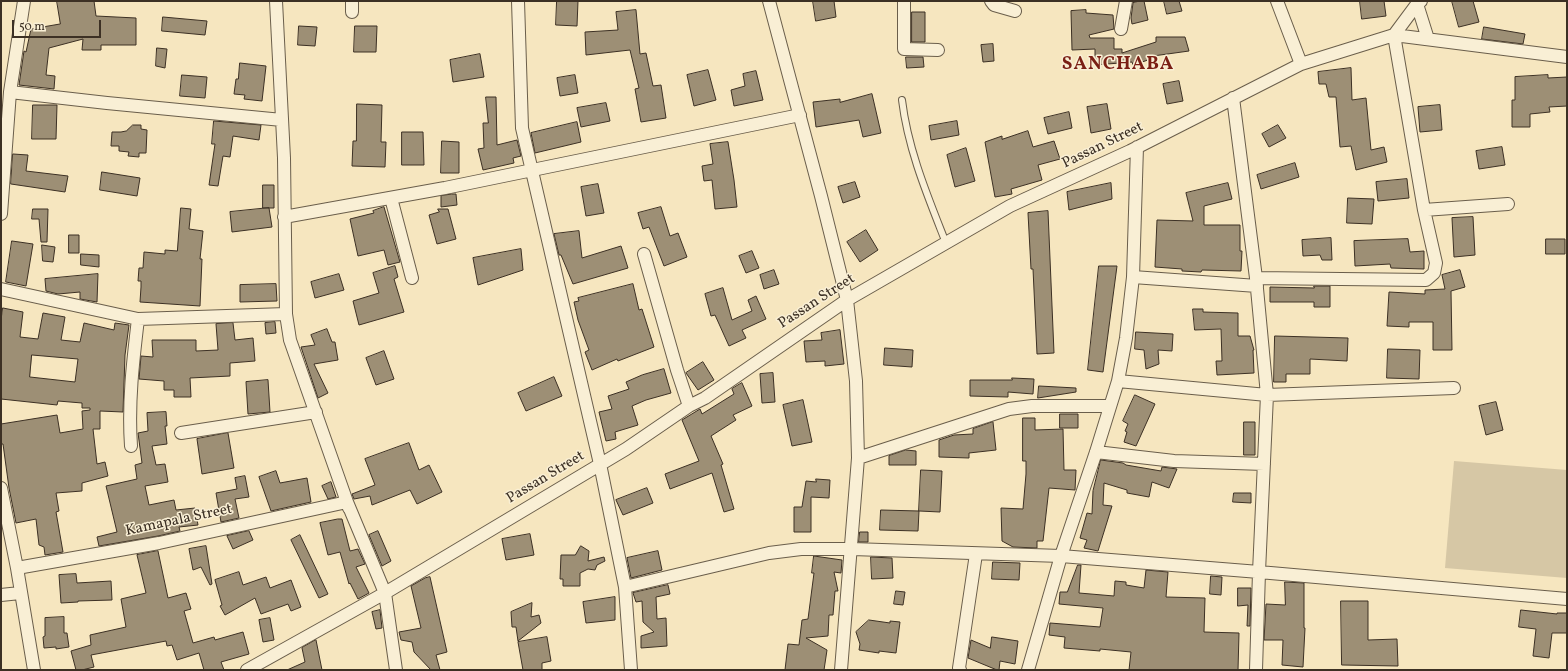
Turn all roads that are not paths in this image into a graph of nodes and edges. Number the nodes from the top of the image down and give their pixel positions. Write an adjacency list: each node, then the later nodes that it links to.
1 (24, 1): 17 (street)
2 (276, 1): 21 (street)
3 (518, 1): 23 (street)
4 (769, 1): 20 (street)
5 (904, 1): 14 (street)
6 (992, 1): 10 (street)
7 (1126, 1): 11 (street)
8 (1277, 1): 16 (street)
9 (1419, 2): 12 (street); 13 (street)
10 (1016, 11)
11 (1121, 29)
12 (1394, 35): 13 (street); 16 (street, Passan Street); 26 (street)
13 (1428, 40): 15 (street)
14 (938, 50)
15 (1567, 57)
16 (1301, 64): 18 (street, Passan Street)
17 (8, 85): 21 (street); 27 (street)
18 (1233, 98): 22 (street, Passan Street); 33 (street)
19 (902, 100): 29 (lane)
20 (800, 115): 23 (street); 35 (street)
21 (282, 120): 28 (street)
22 (1137, 148): 29 (street, Passan Street); 31 (street)
23 (531, 170): 24 (street); 48 (street)
24 (391, 198): 28 (street); 32 (street)
25 (1508, 204): 26 (street)
26 (1424, 210): 33 (street)
27 (1, 214)
28 (284, 217): 36 (street)
29 (946, 242): 35 (street, Passan Street)
30 (644, 254): 41 (street)
31 (1133, 277): 33 (street); 38 (street)
32 (412, 278)
33 (1256, 282): 40 (street)
34 (1, 289): 37 (street)
35 (847, 300): 41 (street, Passan Street); 47 (street)
36 (286, 314): 37 (street); 43 (street)
37 (138, 319): 45 (street)
38 (1118, 381): 40 (street); 42 (street)
39 (1454, 388): 40 (street)
40 (1267, 395): 49 (street)
41 (689, 406): 48 (street, Passan Street)
42 (1109, 406): 46 (street); 47 (street)
43 (316, 412): 44 (street); 56 (street)
44 (181, 432)
45 (132, 446)
46 (1096, 452): 49 (street); 53 (street)
47 (858, 458): 51 (street)
48 (600, 464): 57 (street); 59 (street, Passan Street)
49 (1264, 464): 55 (street)
50 (1, 488): 54 (street)
51 (852, 549): 52 (street); 57 (street); 66 (street)
52 (976, 554): 53 (street); 67 (street)
53 (1061, 556): 55 (street); 68 (street)
54 (17, 568): 56 (street, Kamapala Street); 58 (street)
55 (1259, 572): 61 (street); 69 (street)
56 (379, 579): 59 (street)
57 (625, 587): 65 (street)
58 (20, 593): 60 (street); 62 (street)
59 (385, 593): 63 (street, Passan Street); 64 (street)
60 (1, 595)
61 (1567, 599)
62 (34, 670)
63 (247, 670)
64 (396, 670)
65 (631, 670)
66 (841, 670)
67 (960, 670)
68 (1028, 670)
69 (1256, 670)

